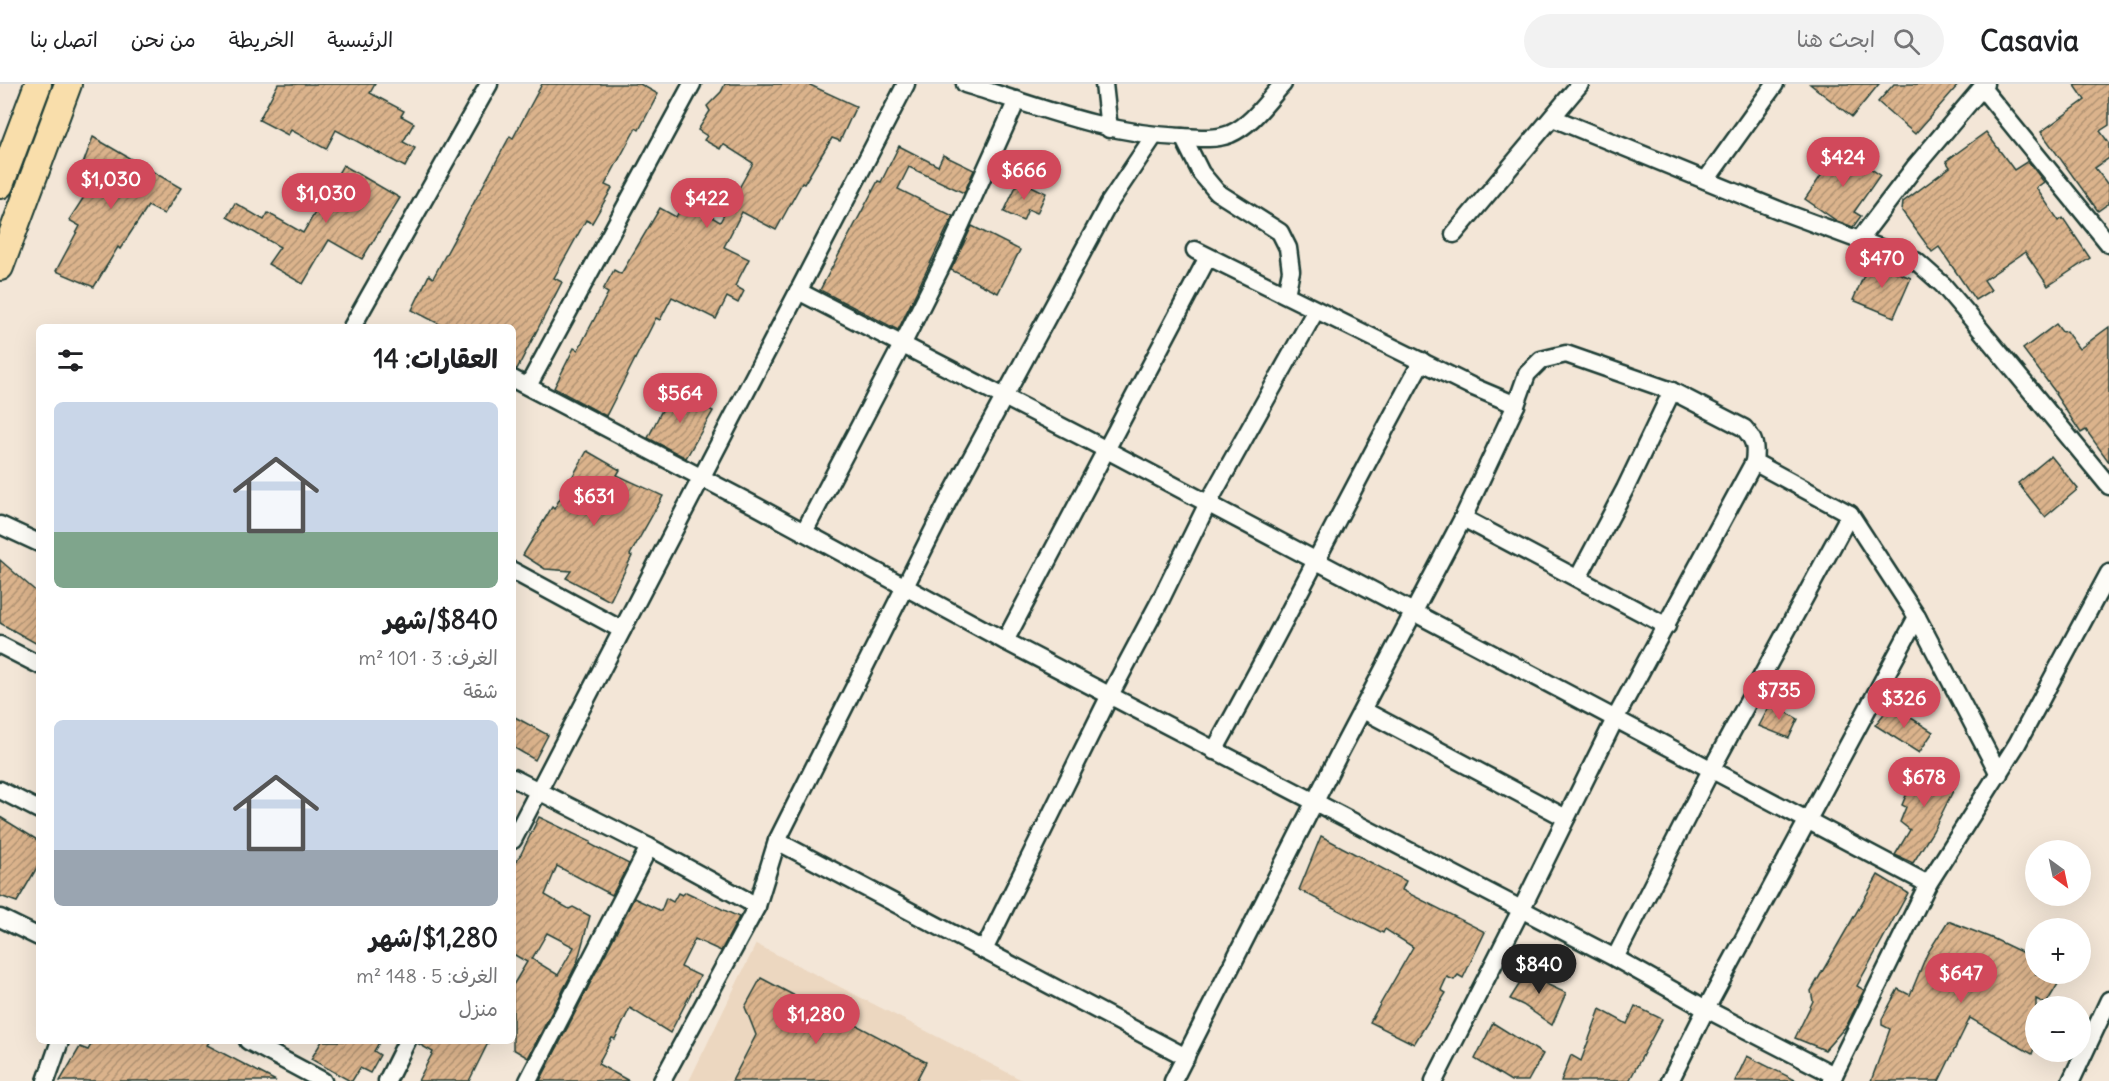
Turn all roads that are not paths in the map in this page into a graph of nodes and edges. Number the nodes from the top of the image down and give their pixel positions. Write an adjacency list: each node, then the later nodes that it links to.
1 (38, 84): 19 (main road)
2 (68, 84): 23 (main road)
3 (489, 84): 27 (street)
4 (692, 84): 30 (street)
5 (906, 84): 24 (street)
6 (965, 84): 13 (street)
7 (1104, 84): 15 (street)
8 (1283, 84): 12 (street)
9 (1580, 84): 14 (street)
10 (1775, 84): 18 (street)
11 (1983, 86): 21 (street); 22 (street)
12 (1271, 92): 17 (street)
13 (1017, 100): 15 (street); 28 (street)
14 (1553, 118): 18 (street); 20 (street)
15 (1109, 129): 16 (street)
16 (1154, 136): 17 (street); 32 (street)
17 (1183, 137): 25 (street)
18 (1706, 180): 21 (street)
19 (0, 185)
20 (1454, 234)
21 (1859, 240): 37 (street)
22 (2109, 244)
23 (0, 267)
24 (798, 291): 28 (street); 36 (street)
25 (1286, 294): 26 (street); 34 (street)
26 (1316, 310): 29 (street); 38 (street)
27 (354, 324)
28 (902, 345): 32 (street); 42 (street)
29 (1422, 361): 33 (street); 44 (street)
30 (520, 383): 36 (street)
31 (1672, 391): 33 (street); 35 (street); 47 (street)
32 (1003, 399): 34 (street); 48 (street)
33 (1516, 405): 40 (street)
34 (1106, 450): 38 (street); 53 (street)
35 (1754, 462): 39 (street); 51 (street)
36 (702, 478): 42 (street); 52 (street)
37 (2109, 486)
38 (1207, 505): 44 (street); 56 (street)
39 (1850, 514): 50 (street); 60 (street)
40 (1463, 518): 47 (street); 49 (street)
41 (0, 525): 43 (street)
42 (804, 532): 48 (street)
43 (36, 542)
44 (1316, 562): 49 (street); 59 (street)
45 (516, 573): 52 (street)
46 (2109, 573): 61 (street)
47 (1578, 578): 51 (street)
48 (904, 587): 53 (street); 70 (street)
49 (1414, 613): 57 (street); 58 (street)
50 (1917, 617): 61 (street); 68 (street)
51 (1667, 626): 58 (street)
52 (622, 630): 64 (street)
53 (1005, 641): 56 (street)
54 (2, 651): 55 (street)
55 (36, 664)
56 (1110, 695): 59 (street); 77 (street)
57 (1363, 710): 65 (street); 67 (street)
58 (1615, 719): 60 (street); 67 (street)
59 (1214, 751): 65 (street)
60 (1712, 770): 68 (street); 78 (street)
61 (1999, 774): 72 (street)
62 (516, 780): 64 (street)
63 (0, 790): 66 (street)
64 (539, 791): 69 (street); 71 (street)
65 (1314, 802): 74 (street); 84 (street)
66 (36, 808)
67 (1566, 818): 74 (street)
68 (1807, 821): 72 (street); 80 (street)
69 (516, 834)
70 (777, 841): 73 (street); 77 (street)
71 (649, 847): 73 (street); 89 (street)
72 (1928, 884): 85 (street)
73 (757, 906): 90 (street)
74 (1521, 910): 78 (street); 92 (street)
75 (0, 918): 76 (street)
76 (36, 936)
77 (984, 950): 84 (street)
78 (1615, 958): 80 (street)
79 (2109, 1000): 94 (street)
80 (1706, 1010): 85 (street); 93 (street)
81 (59, 1044): 86 (street)
82 (254, 1044): 87 (street)
83 (406, 1044): 88 (street)
84 (1186, 1057): 91 (street)
85 (1833, 1078)
86 (46, 1081)
87 (323, 1081)
88 (387, 1081)
89 (528, 1081)
90 (662, 1081)
91 (1173, 1081)
92 (1434, 1081)
93 (1670, 1081)
94 (2071, 1081)

